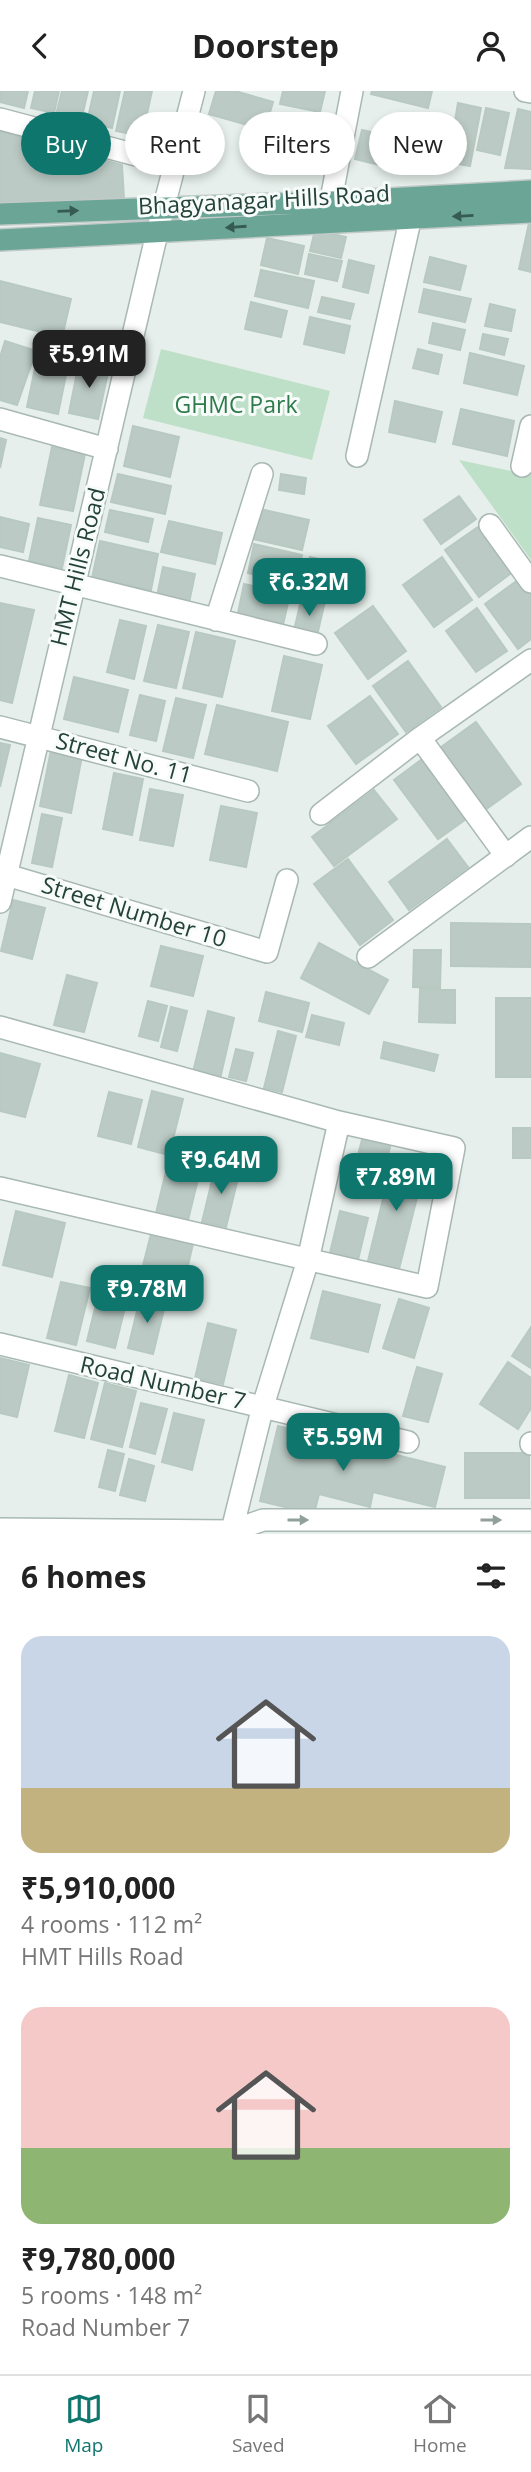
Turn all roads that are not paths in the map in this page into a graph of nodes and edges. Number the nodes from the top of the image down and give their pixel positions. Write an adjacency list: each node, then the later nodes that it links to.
1 (194, 91): 5 (street, HMT Hills Road)
2 (352, 91): 12 (street)
3 (525, 91): 4 (street)
4 (531, 92)
5 (188, 112)
6 (0, 118): 7 (street)
7 (125, 152)
8 (171, 175): 10 (street, HMT Hills Road)
9 (531, 191): 11 (main road, Bhagyanagar Hills Road)
10 (163, 208): 12 (main road, Bhagyanagar Hills Road); 14 (main road, Bhagyanagar Hills Road, one-way to 10); 15 (street, HMT Hills Road)
11 (412, 208): 12 (main road, Bhagyanagar Hills Road); 13 (main road, Bhagyanagar Hills Road, one-way to 11); 20 (street)
12 (329, 211): 15 (main road, Bhagyanagar Hills Road, one-way to 15)
13 (531, 212)
14 (0, 214)
15 (156, 233): 16 (main road, Bhagyanagar Hills Road); 19 (street, HMT Hills Road)
16 (0, 240)
17 (0, 419): 19 (street)
18 (531, 426): 21 (street)
19 (107, 449): 26 (street, HMT Hills Road)
20 (357, 456)
21 (522, 466)
22 (262, 474): 27 (street)
23 (490, 525): 25 (street)
24 (0, 566): 26 (street)
25 (531, 582)
26 (75, 585): 27 (street); 31 (street, HMT Hills Road)
27 (216, 620): 28 (street)
28 (316, 644)
29 (531, 660): 32 (street)
30 (0, 727): 31 (street, Street No. 11)
31 (37, 735): 33 (street, Street No. 11); 37 (street, HMT Hills Road)
32 (420, 738): 34 (street); 36 (street)
33 (248, 791)
34 (321, 814)
35 (531, 837): 36 (street)
36 (506, 856): 40 (street)
37 (3, 874): 38 (street, Street Number 10); 39 (street, HMT Hills Road)
38 (287, 880)
39 (0, 902)
40 (368, 957)
41 (0, 1027): 42 (street)
42 (339, 1122): 44 (street); 44 (street)
43 (0, 1188): 44 (street)
44 (308, 1260): 46 (street)
45 (0, 1344): 46 (street, Road Number 7)
46 (263, 1406): 47 (street, Road Number 7); 50 (street)
47 (408, 1442)
48 (531, 1520): 50 (street, one-way to 48)
49 (0, 1529): 50 (street)
50 (236, 1533)

